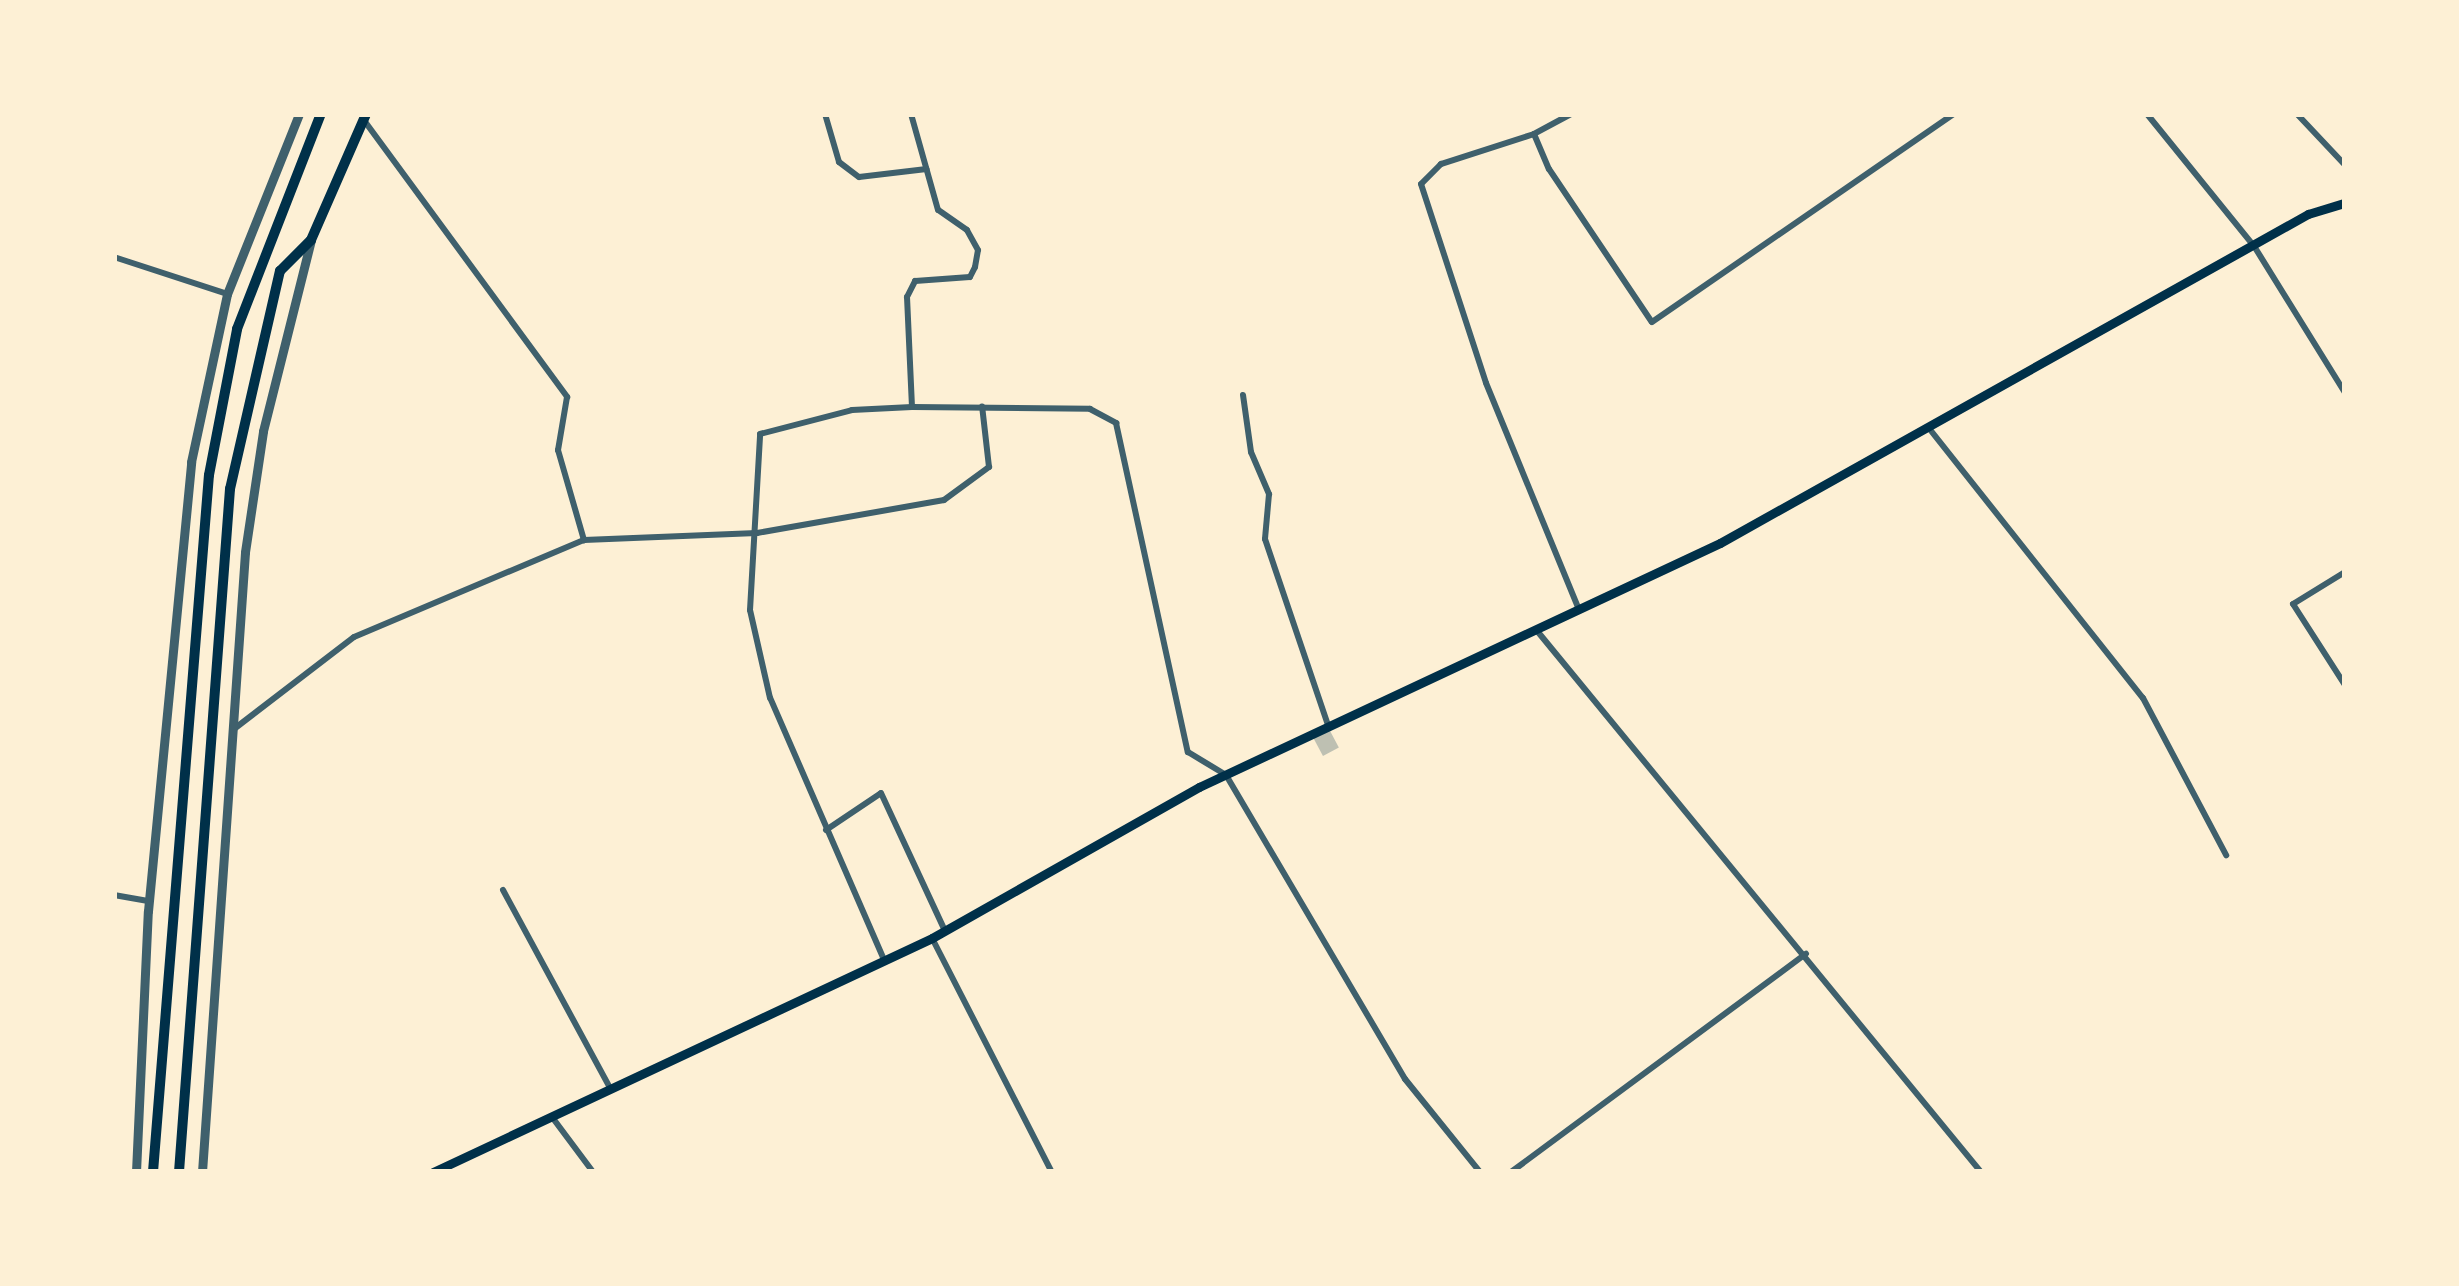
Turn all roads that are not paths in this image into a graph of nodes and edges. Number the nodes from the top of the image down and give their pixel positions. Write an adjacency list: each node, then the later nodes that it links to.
1 (298, 114): 17 (street)
2 (321, 114): 45 (highway)
3 (824, 114): 12 (street)
4 (911, 114): 12 (street)
5 (1571, 114): 10 (street)
6 (1953, 114): 10 (street)
7 (2147, 114): 15 (street)
8 (2297, 114): 11 (street)
9 (365, 117): 14 (highway); 24 (street)
10 (1534, 134): 26 (street)
11 (2345, 165)
12 (928, 169): 21 (street)
13 (2345, 202): 15 (main road)
14 (311, 240): 30 (street); 46 (highway)
15 (2254, 246): 18 (street); 22 (main road)
16 (114, 257): 17 (street)
17 (227, 294): 36 (street)
18 (2345, 393)
19 (1243, 395): 29 (street)
20 (982, 406): 21 (street); 23 (street); 31 (street)
21 (912, 407): 23 (street)
22 (1928, 427): 26 (main road); 33 (street)
23 (757, 532): 24 (street); 32 (street)
24 (584, 540): 30 (street)
25 (2345, 572): 28 (street)
26 (1580, 610): 27 (main road)
27 (1538, 632): 29 (main road); 39 (street)
28 (2345, 685)
29 (1328, 725): 31 (main road)
30 (231, 731): 47 (street)
31 (1226, 775): 37 (main road); 51 (street)
32 (825, 831): 37 (street); 40 (street)
33 (2226, 855)
34 (503, 890): 41 (street)
35 (114, 896): 36 (street)
36 (149, 901): 44 (street)
37 (945, 931): 38 (main road)
38 (932, 938): 40 (main road); 50 (street)
39 (1806, 954): 52 (street); 53 (street)
40 (885, 962): 41 (main road)
41 (609, 1086): 42 (main road)
42 (550, 1114): 43 (main road); 49 (street)
43 (455, 1167): 48 (main road)
44 (136, 1172)
45 (153, 1172)
46 (179, 1172)
47 (202, 1172)
48 (433, 1172)
49 (593, 1172)
50 (1052, 1172)
51 (1480, 1172)
52 (1511, 1172)
53 (1981, 1172)

